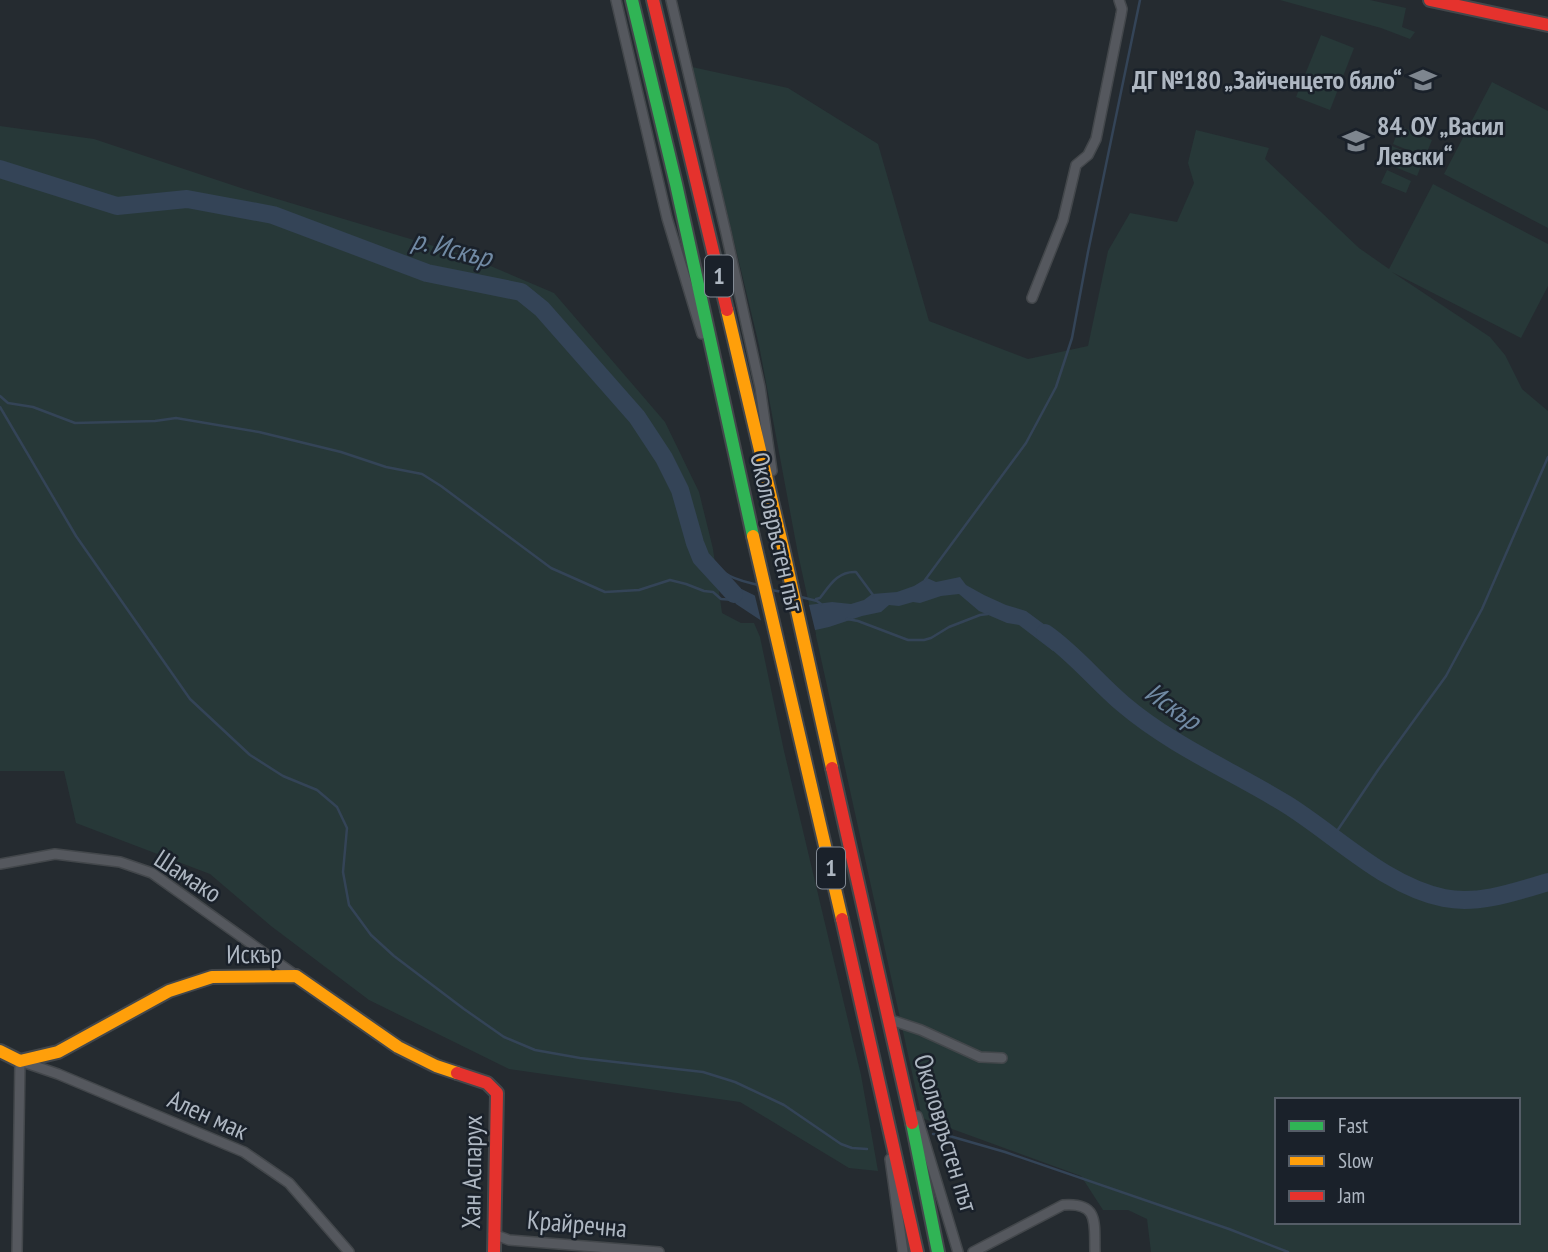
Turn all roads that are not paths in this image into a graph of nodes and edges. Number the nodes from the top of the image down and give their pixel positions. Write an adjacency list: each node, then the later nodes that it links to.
1 (615, 0): 9 (street)
2 (632, 0): 9 (main road, Околовръстен път / 1)
3 (653, 0): 10 (main road, Околовръстен път / 1)
4 (671, 0): 10 (street)
5 (1119, 0): 8 (street)
6 (1435, 1): 7 (main road)
7 (1548, 25)
8 (1032, 298)
9 (744, 492): 17 (main road, Околовръстен път / 1)
10 (784, 552): 13 (main road, Околовръстен път / 1)
11 (0, 864): 12 (street, Шамако)
12 (296, 976): 16 (main road, Искър); 18 (main road, Искър)
13 (889, 1023): 15 (street); 26 (main road, Околовръстен път / 1); 27 (street, Околовръстен път)
14 (0, 1051): 16 (main road)
15 (1002, 1058)
16 (20, 1060): 20 (street); 21 (street, Ален мак)
17 (878, 1074): 24 (street, Околовръстен път); 25 (main road, Околовръстен път / 1)
18 (497, 1093): 19 (main road, Хан Аспарух)
19 (493, 1234): 22 (main road, Хан Аспарух); 23 (street, Крайречна)
20 (16, 1252)
21 (349, 1252)
22 (494, 1252)
23 (659, 1252)
24 (903, 1252)
25 (917, 1252)
26 (938, 1252)
27 (958, 1252)
28 (973, 1252): 29 (street)
29 (1095, 1252)

